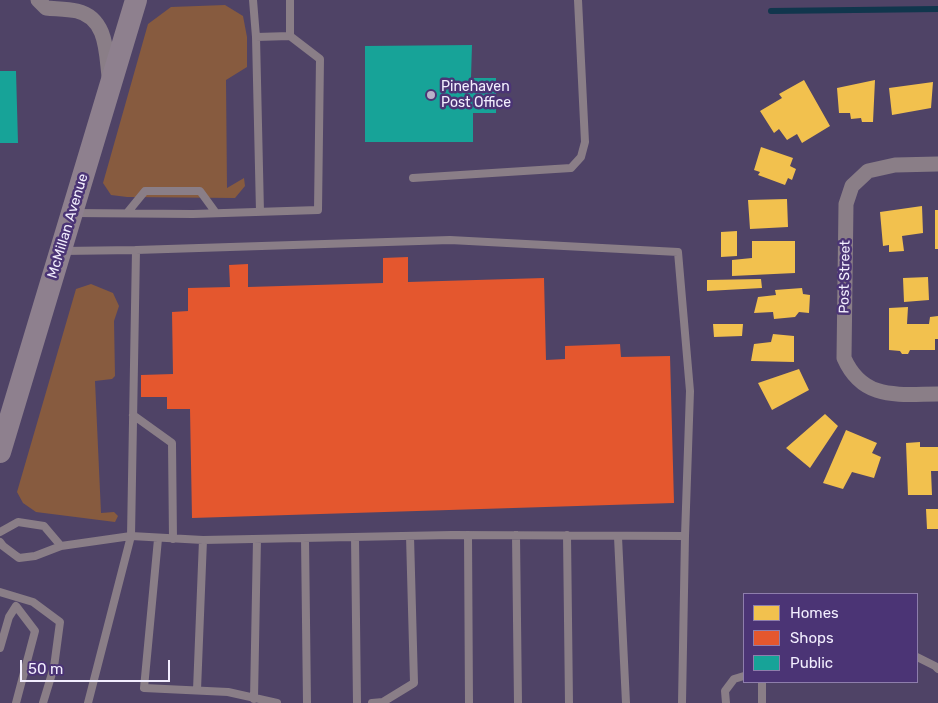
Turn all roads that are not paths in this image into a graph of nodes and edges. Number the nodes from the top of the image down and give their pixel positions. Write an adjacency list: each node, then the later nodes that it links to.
1 (38, 0): 8 (street)
2 (136, 0): 8 (street, McMillan Avenue)
3 (253, 0): 7 (lane)
4 (290, 0): 6 (lane)
5 (578, 0): 10 (lane)
6 (290, 36): 7 (lane); 11 (lane)
7 (256, 37): 11 (lane)
8 (110, 87): 12 (street, McMillan Avenue)
9 (938, 164): 17 (street, Post Street)
10 (413, 178)
11 (260, 212): 14 (lane)
12 (72, 213): 13 (lane); 16 (street, McMillan Avenue)
13 (127, 213): 14 (lane); 14 (lane)
14 (216, 213)
15 (136, 250): 16 (lane); 18 (lane); 26 (lane)
16 (60, 251): 19 (street, McMillan Avenue)
17 (938, 394)
18 (133, 415): 23 (lane); 31 (lane)
19 (0, 452)
20 (0, 532): 35 (lane)
21 (468, 535): 22 (lane); 24 (lane); 53 (lane)
22 (516, 535): 25 (lane); 54 (lane)
23 (131, 536): 30 (lane); 35 (lane); 48 (lane)
24 (410, 536): 27 (lane); 52 (lane)
25 (567, 536): 28 (lane); 55 (lane)
26 (685, 536): 28 (lane); 57 (lane)
27 (355, 537): 29 (lane); 51 (lane)
28 (618, 537): 56 (lane)
29 (305, 538): 32 (lane); 50 (lane)
30 (158, 539): 31 (lane); 44 (lane)
31 (173, 539): 33 (lane)
32 (256, 539): 33 (lane); 45 (lane)
33 (203, 540): 44 (lane)
34 (0, 542): 35 (lane)
35 (61, 546)
36 (0, 592): 37 (lane)
37 (19, 597): 38 (lane); 47 (lane)
38 (16, 606): 39 (lane); 46 (lane)
39 (0, 648)
40 (918, 658): 41 (lane)
41 (938, 670)
42 (743, 676): 58 (lane)
43 (762, 683): 59 (lane)
44 (198, 690): 45 (lane)
45 (254, 699): 49 (lane)
46 (16, 703)
47 (43, 703)
48 (88, 703)
49 (277, 703)
50 (307, 703)
51 (357, 703)
52 (372, 703)
53 (469, 703)
54 (518, 703)
55 (569, 703)
56 (626, 703)
57 (682, 703)
58 (726, 703)
59 (762, 703)

